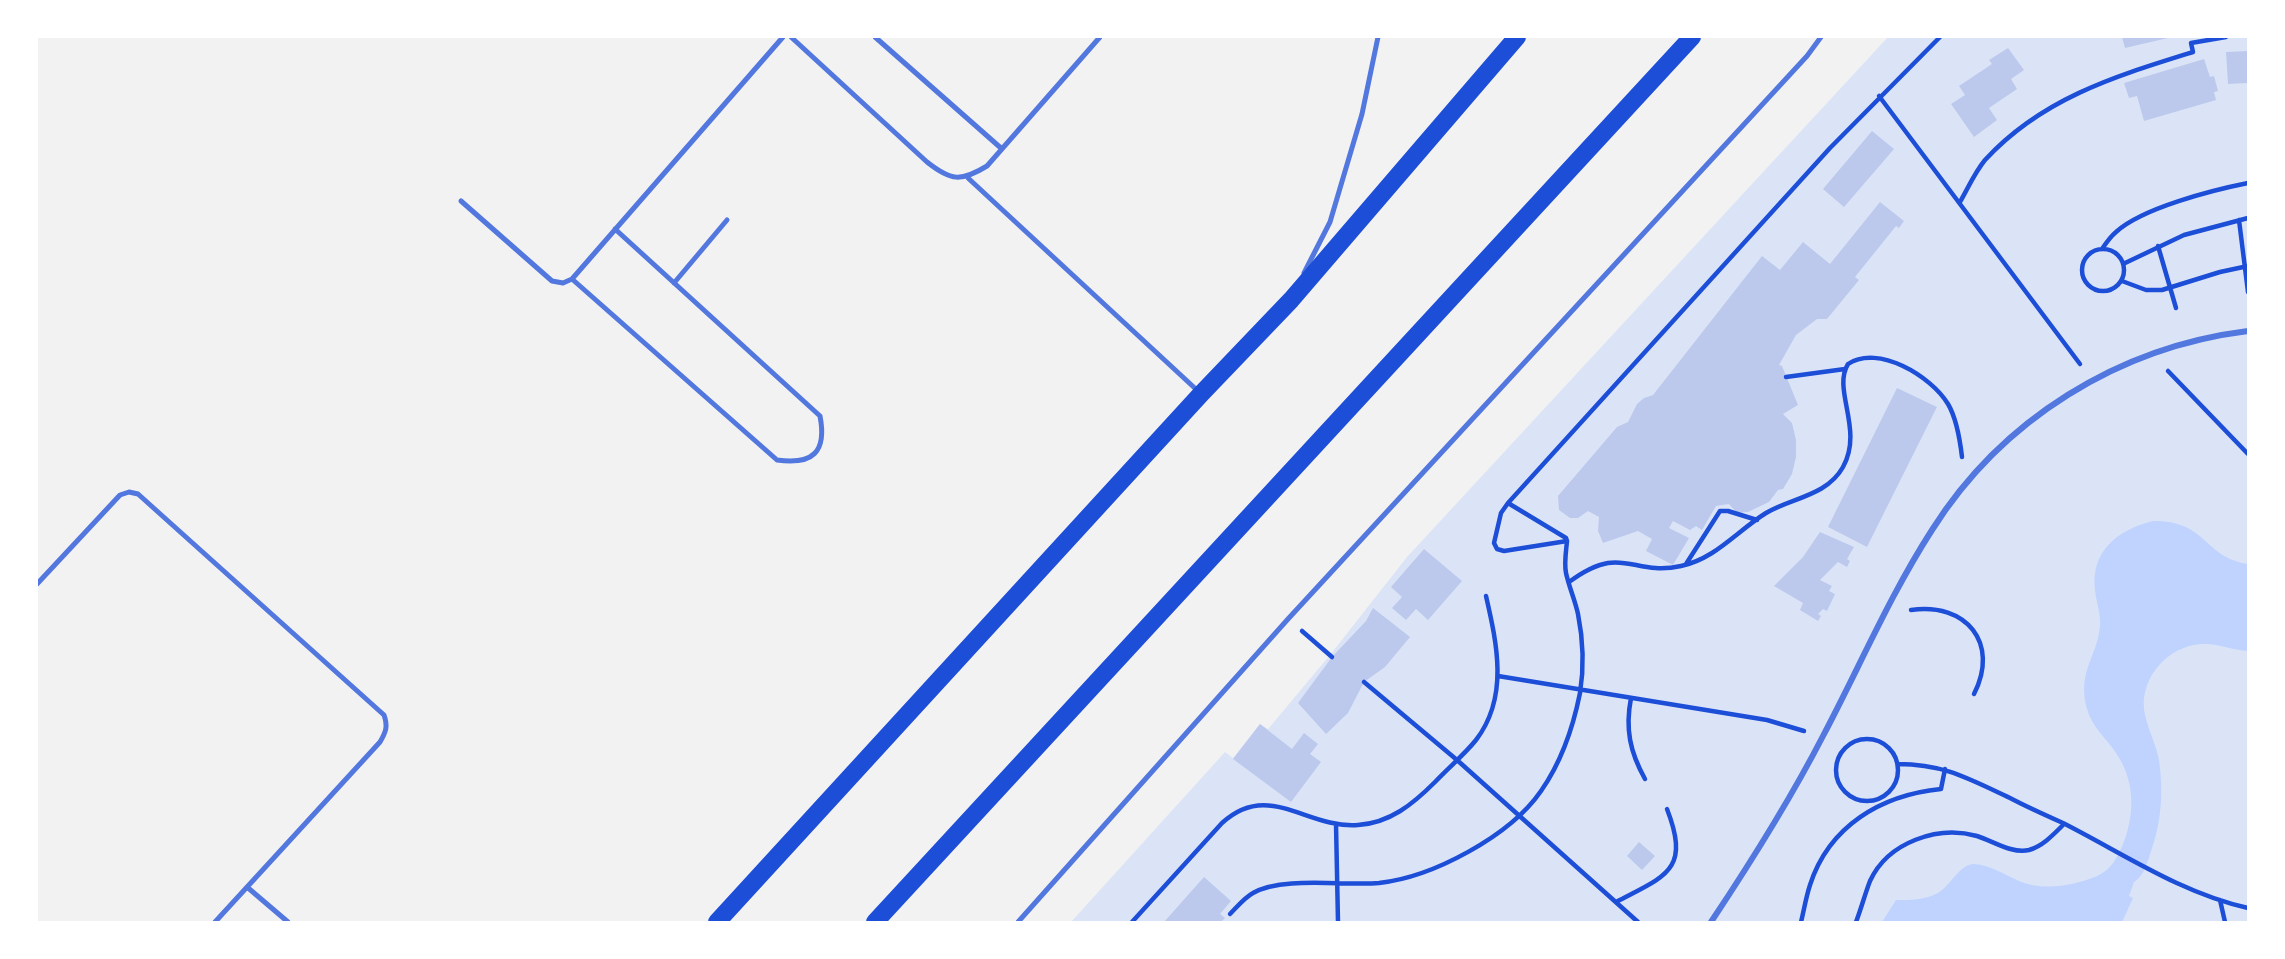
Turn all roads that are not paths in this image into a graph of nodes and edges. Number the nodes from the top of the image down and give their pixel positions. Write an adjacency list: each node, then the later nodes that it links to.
1 (783, 37): 13 (lane)
2 (791, 37): 10 (lane)
3 (875, 37): 9 (lane)
4 (1100, 37): 9 (lane)
5 (1378, 37): 16 (lane)
6 (1517, 37): 16 (main road)
7 (1692, 37): 24 (main road)
8 (1821, 37): 25 (lane)
9 (1002, 149): 10 (lane)
10 (968, 178): 18 (lane)
11 (461, 201): 14 (lane)
12 (727, 220): 15 (lane)
13 (615, 229): 14 (lane); 15 (lane)
14 (572, 279): 15 (lane)
15 (674, 283)
16 (1291, 300): 18 (main road)
17 (2248, 331): 26 (street)
18 (1201, 394): 23 (main road)
19 (37, 584): 20 (lane)
20 (247, 887): 21 (lane); 22 (lane)
21 (215, 922)
22 (288, 922)
23 (717, 922)
24 (875, 922)
25 (1018, 922)
26 (1712, 922)

